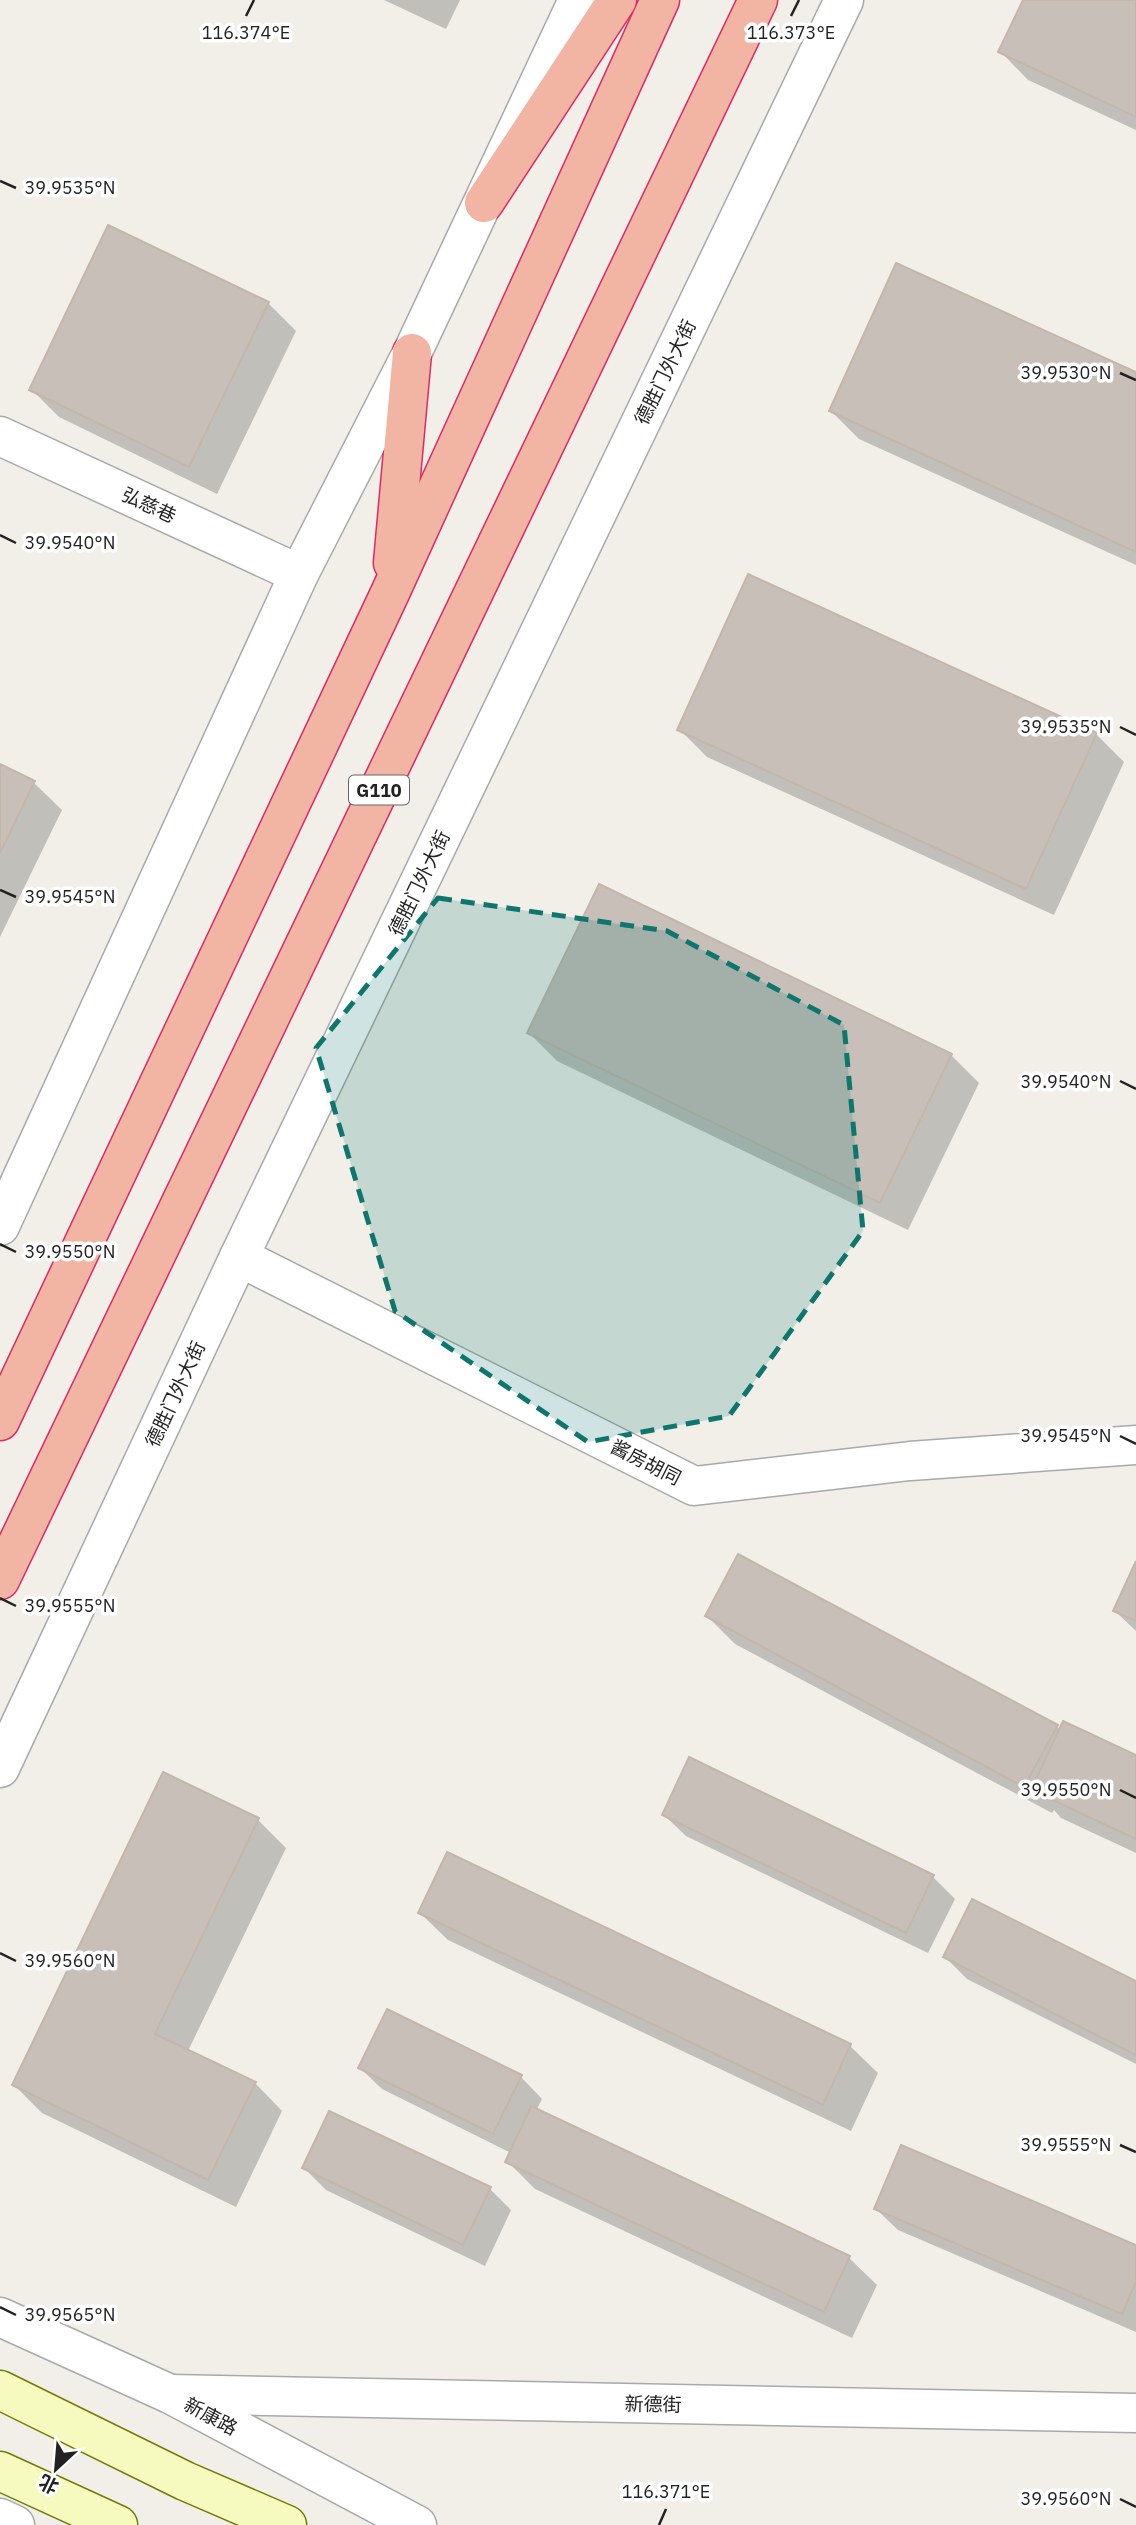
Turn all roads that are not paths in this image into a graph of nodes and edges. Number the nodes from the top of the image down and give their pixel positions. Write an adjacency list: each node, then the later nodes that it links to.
1 (578, 0): 6 (street)
2 (617, 0): 6 (highway)
3 (660, 0): 10 (highway)
4 (758, 0): 15 (highway, G110)
5 (844, 0): 12 (street, 德胜门外大街)
6 (484, 203): 7 (street)
7 (412, 353): 9 (street); 10 (highway)
8 (0, 436): 9 (street, 弘慈巷)
9 (299, 574): 11 (street)
10 (390, 593): 13 (highway)
11 (0, 1226)
12 (239, 1257): 14 (street, 酱房胡同); 16 (street, 德胜门外大街)
13 (0, 1421)
14 (1133, 1439)
15 (0, 1580)
16 (0, 1768)
17 (0, 2317): 19 (street, 新康路)
18 (0, 2390): 25 (main road)
19 (170, 2394): 20 (street, 新德街); 26 (street, 新康路)
20 (1136, 2413)
21 (0, 2471): 24 (main road)
22 (0, 2518): 23 (street)
23 (15, 2525)
24 (118, 2525)
25 (287, 2525)
26 (417, 2525)

